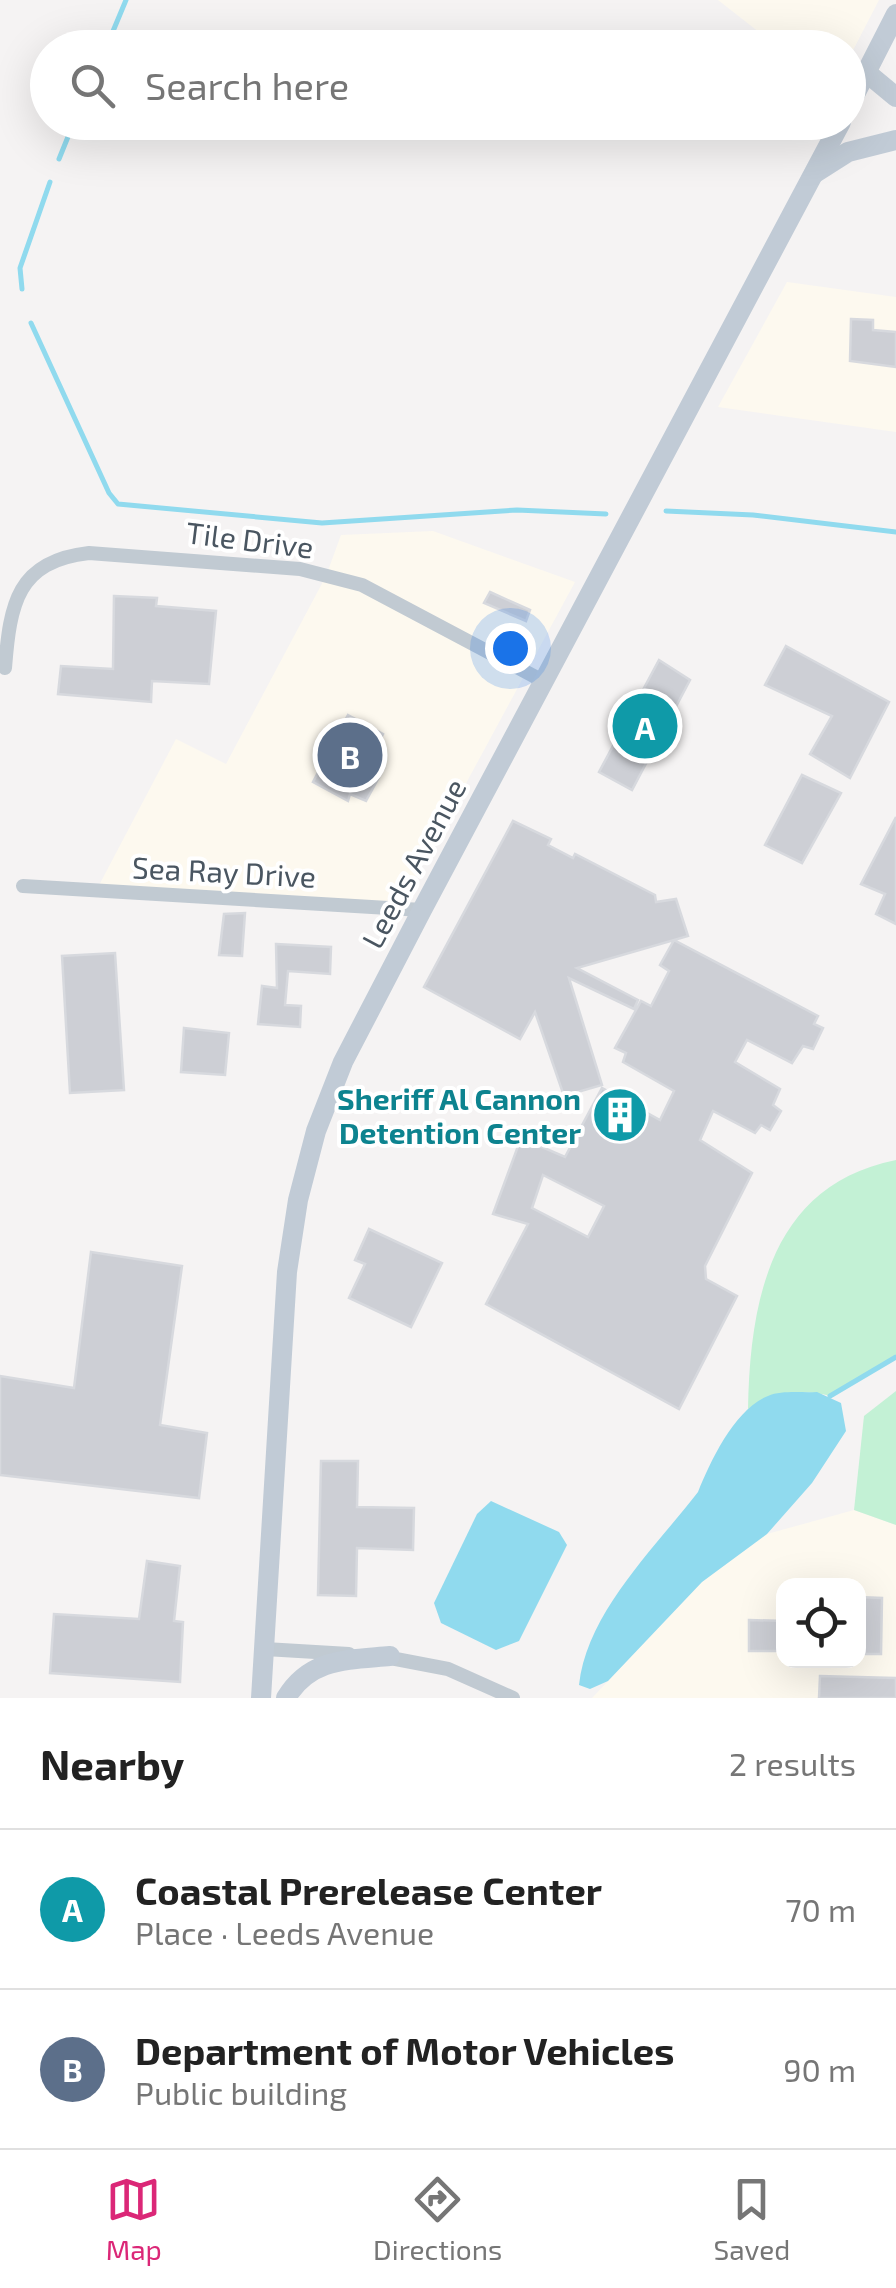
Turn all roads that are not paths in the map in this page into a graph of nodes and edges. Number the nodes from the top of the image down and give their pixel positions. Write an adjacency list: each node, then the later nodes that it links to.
1 (896, 14): 2 (street)
2 (867, 73): 3 (street)
3 (896, 98)
4 (831, 140): 6 (street, Leeds Avenue)
5 (896, 140): 6 (street)
6 (813, 174): 8 (street, Leeds Avenue)
7 (5, 668): 8 (street, Tile Drive)
8 (543, 681): 10 (street, Leeds Avenue)
9 (24, 886): 10 (street, Sea Ray Drive)
10 (422, 910): 11 (street, Leeds Avenue)
11 (265, 1650): 12 (street); 13 (street, Leeds Avenue)
12 (390, 1656): 14 (street); 15 (street)
13 (261, 1698)
14 (286, 1698)
15 (512, 1698)

